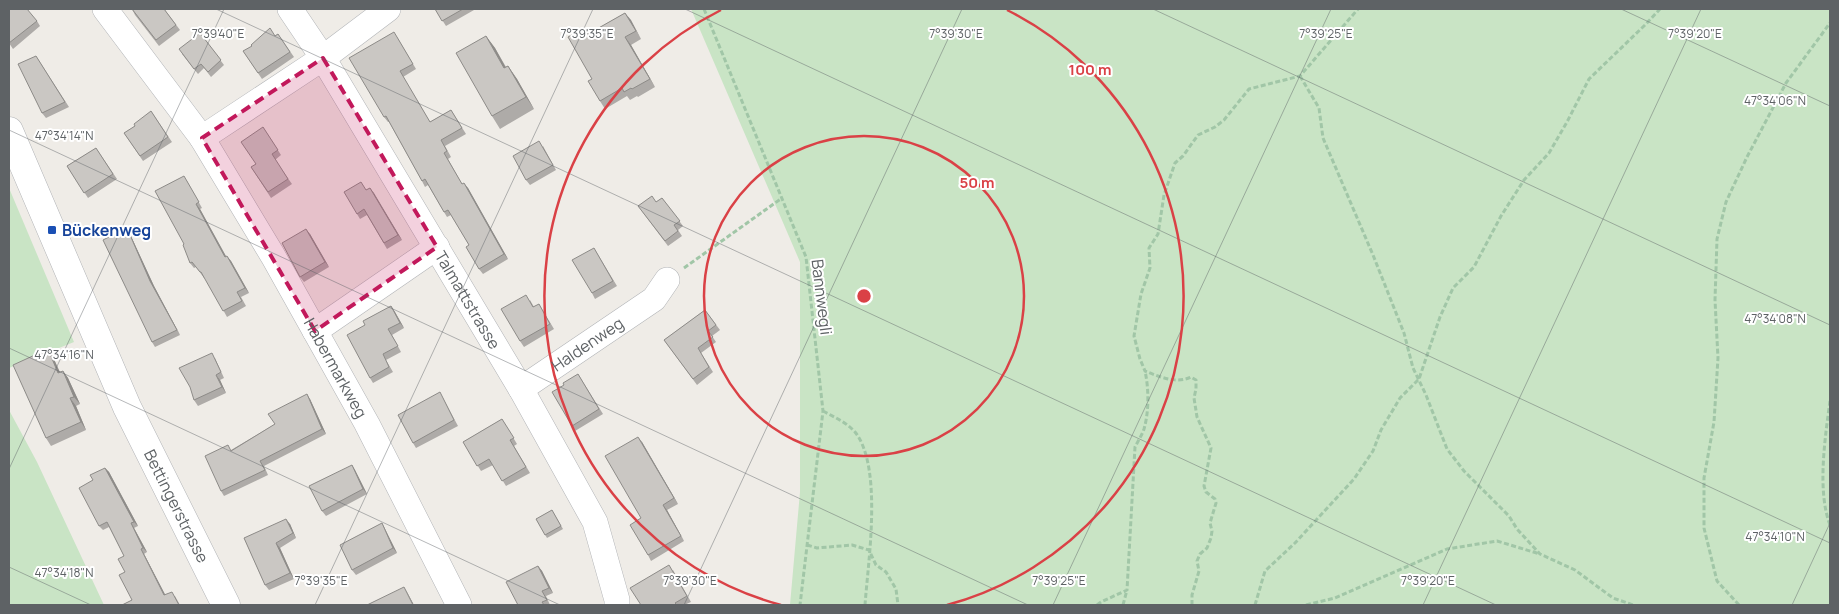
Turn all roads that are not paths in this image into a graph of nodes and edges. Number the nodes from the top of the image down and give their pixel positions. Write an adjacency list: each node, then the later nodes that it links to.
1 (105, 9): 6 (street)
2 (290, 9): 4 (street, Talmattstrasse)
3 (388, 9): 4 (street)
4 (323, 58): 6 (street); 7 (street, Talmattstrasse)
5 (9, 131): 11 (street, Bettingerstrasse)
6 (202, 138): 9 (street, Habermarkweg)
7 (437, 247): 9 (street); 10 (street, Talmattstrasse)
8 (660, 290): 10 (street, Haldenweg)
9 (315, 331): 12 (street, Habermarkweg)
10 (521, 389): 13 (street, Talmattstrasse)
11 (226, 605)
12 (459, 605)
13 (617, 605)

